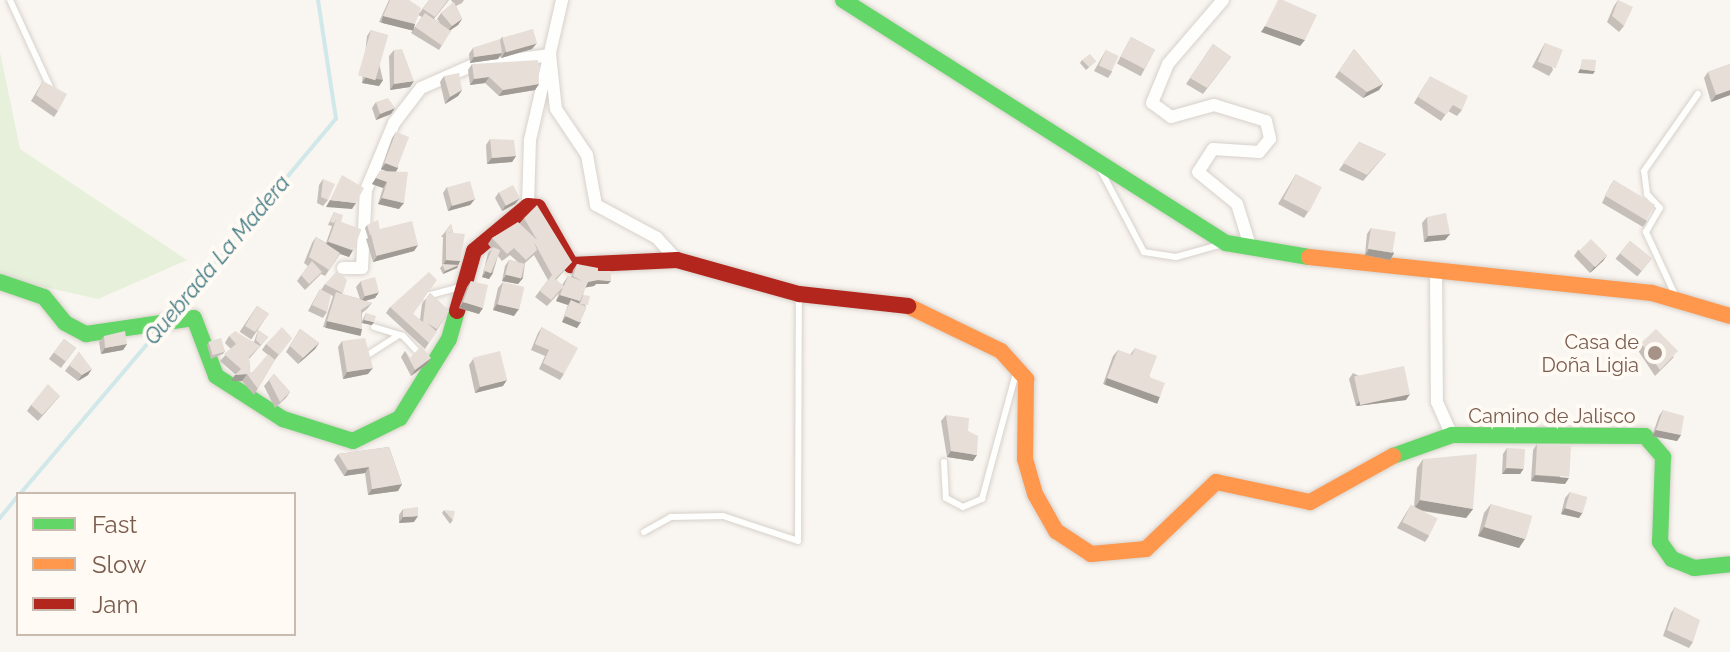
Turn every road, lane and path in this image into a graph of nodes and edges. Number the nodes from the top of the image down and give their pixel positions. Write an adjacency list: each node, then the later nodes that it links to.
1 (10, 0): 6 (lane)
2 (562, 0): 5 (street)
3 (843, 0): 8 (street)
4 (1223, 0): 11 (street)
5 (550, 55): 9 (street); 12 (street); 13 (street)
6 (51, 89)
7 (1698, 94): 18 (lane)
8 (1098, 166): 10 (street); 10 (lane)
9 (528, 206): 12 (street); 16 (street)
10 (1226, 243): 11 (street)
11 (1251, 249): 14 (street)
12 (677, 260): 17 (street)
13 (343, 268)
14 (1436, 270): 18 (street); 26 (street)
15 (0, 282): 25 (street)
16 (461, 287): 19 (lane); 25 (street)
17 (799, 294): 24 (street); 28 (lane)
18 (1676, 297): 20 (street)
19 (413, 309)
20 (1730, 316)
21 (374, 327): 22 (lane)
22 (399, 335): 23 (lane); 25 (lane)
23 (363, 358)
24 (1018, 365): 26 (street, Camino de Jalisco); 27 (lane)
25 (434, 368)
26 (1452, 435): 29 (street, Camino de Jalisco)
27 (944, 462)
28 (644, 532)
29 (1730, 564)

